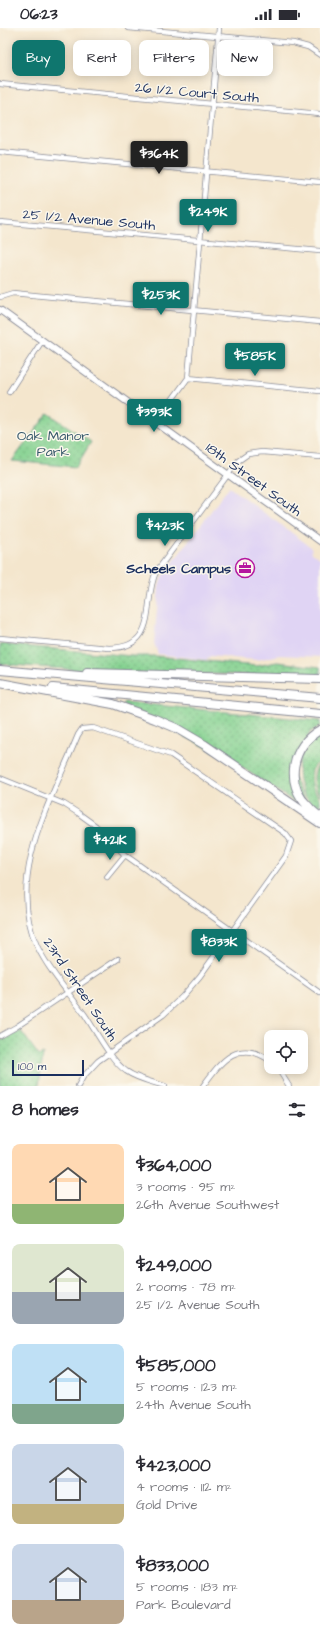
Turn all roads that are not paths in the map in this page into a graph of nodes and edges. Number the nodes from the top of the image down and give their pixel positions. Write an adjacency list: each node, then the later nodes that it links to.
1 (128, 28): 3 (street)
2 (219, 28): 3 (street)
3 (218, 36): 4 (street); 6 (street)
4 (320, 56)
5 (0, 84): 6 (street, 26 1/2 Court South)
6 (212, 104): 7 (street, 26 1/2 Court South); 9 (street)
7 (320, 114)
8 (0, 152): 9 (street)
9 (206, 171): 10 (street); 12 (street)
10 (320, 182)
11 (0, 222): 12 (street, 25 1/2 Avenue South)
12 (199, 239): 13 (street, 25 1/2 Avenue South); 16 (street)
13 (320, 251)
14 (0, 298): 16 (street)
15 (0, 310): 18 (street, 18th Street South)
16 (194, 310): 17 (street); 19 (street)
17 (320, 322)
18 (42, 341): 21 (street); 22 (street, 18th Street South)
19 (188, 378): 20 (street); 22 (street)
20 (320, 391)
21 (9, 392)
22 (155, 423): 24 (street, 18th Street South)
23 (320, 457): 24 (street)
24 (227, 475): 25 (street, 18th Street South); 26 (street)
25 (320, 541)
26 (0, 638)
27 (0, 670): 28 (highway)
28 (20, 672): 29 (highway); 31 (highway)
29 (320, 679)
30 (0, 683): 32 (highway); 37 (highway)
31 (320, 698)
32 (320, 714)
33 (320, 730): 36 (highway)
34 (0, 778): 35 (street)
35 (51, 799): 38 (street); 40 (street, 23rd Street South); 42 (street, 23rd Street South)
36 (320, 816)
37 (320, 824)
38 (125, 855): 39 (street); 40 (street)
39 (107, 877)
40 (233, 931): 43 (street); 45 (street)
41 (118, 959): 42 (street)
42 (68, 992): 44 (street); 45 (street, 23rd Street South)
43 (320, 993)
44 (0, 1036)
45 (110, 1052): 48 (street); 49 (street, 23rd Street South)
46 (264, 1057): 50 (street)
47 (281, 1074): 51 (street)
48 (78, 1086)
49 (165, 1086)
50 (203, 1086)
51 (289, 1086)

